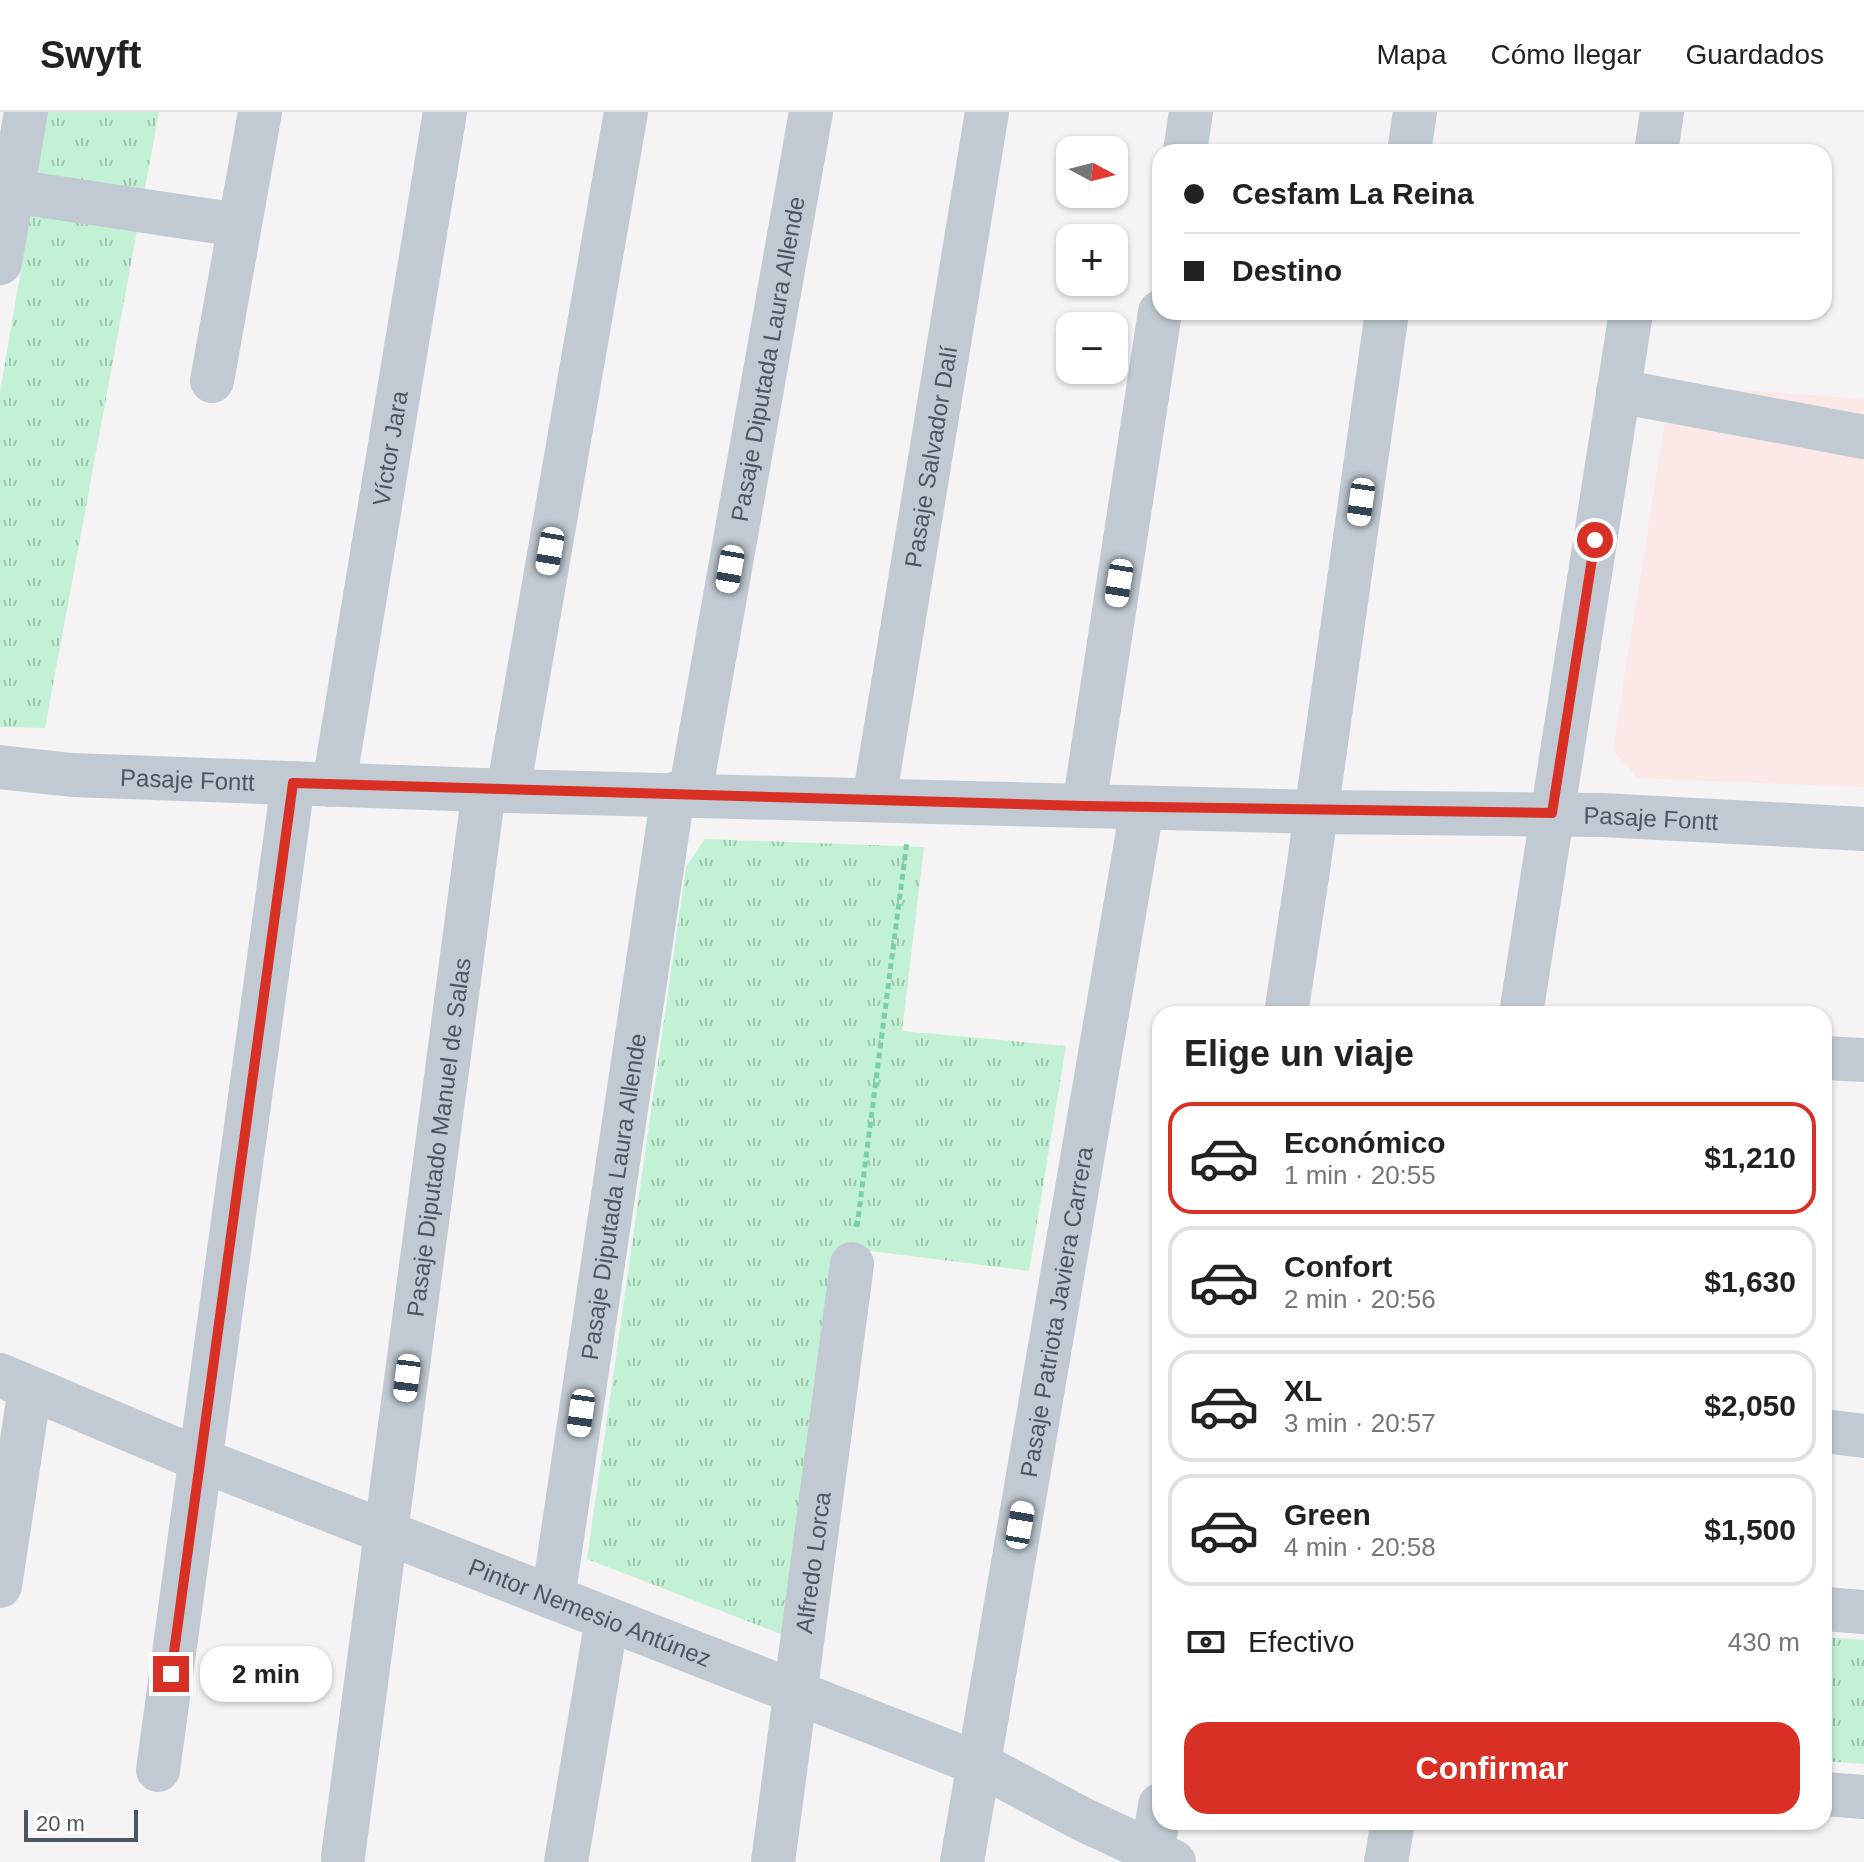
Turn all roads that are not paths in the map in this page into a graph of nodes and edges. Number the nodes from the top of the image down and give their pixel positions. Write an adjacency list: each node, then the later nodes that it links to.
1 (26, 112): 13 (street)
2 (260, 112): 14 (street)
3 (445, 112): 23 (street, Víctor Jara)
4 (626, 112): 24 (street, Pasaje Diputado Manuel de Salas)
5 (811, 112): 25 (street, Pasaje Diputada Laura Allende)
6 (987, 112): 26 (street, Pasaje Salvador Dalí)
7 (1191, 112): 10 (street)
8 (1415, 112): 11 (street)
9 (1662, 112): 12 (street)
10 (1186, 144)
11 (1410, 144)
12 (1657, 144)
13 (12, 191): 14 (street); 15 (street)
14 (238, 225): 19 (street)
15 (0, 263)
16 (1159, 320): 27 (street)
17 (1386, 320): 29 (street)
18 (1630, 320): 20 (street)
19 (212, 381)
20 (1618, 391): 21 (street); 30 (street)
21 (1864, 437)
22 (0, 767): 23 (street, Pasaje Fontt)
23 (312, 784): 24 (street, Pasaje Fontt); 40 (street, Víctor Jara)
24 (496, 791): 25 (street, Pasaje Fontt); 41 (street, Pasaje Diputado Manuel de Salas)
25 (681, 794): 26 (street, Pasaje Fontt); 43 (street, Pasaje Diputada Laura Allende)
26 (893, 800): 27 (street, Pasaje Fontt)
27 (1084, 806): 28 (street, Pasaje Fontt)
28 (1142, 808): 29 (street, Pasaje Fontt); 48 (street, Pasaje Patriota Javiera Carrera)
29 (1317, 812): 30 (street, Pasaje Fontt); 32 (street)
30 (1552, 813): 31 (street, Pasaje Fontt); 33 (street)
31 (1864, 829)
32 (1287, 1006)
33 (1522, 1006)
34 (1832, 1058): 35 (street)
35 (1864, 1060)
36 (852, 1264): 47 (street, Alfredo Lorca)
37 (15, 1382): 40 (street, Pintor Nemesio Antúnez); 42 (street)
38 (1832, 1432): 39 (street)
39 (1864, 1436)
40 (201, 1460): 41 (street, Pintor Nemesio Antúnez); 49 (street, Víctor Jara)
41 (387, 1533): 43 (street, Pintor Nemesio Antúnez); 54 (street, Pasaje Diputado Manuel de Salas)
42 (0, 1586)
43 (553, 1598): 46 (street, Pintor Nemesio Antúnez)
44 (1832, 1610): 45 (street)
45 (1864, 1612)
46 (607, 1619): 47 (street, Pintor Nemesio Antúnez); 56 (street)
47 (796, 1692): 48 (street, Pintor Nemesio Antúnez); 57 (street, Alfredo Lorca)
48 (979, 1764): 55 (street, Pintor Nemesio Antúnez); 58 (street, Pasaje Patriota Javiera Carrera)
49 (158, 1770)
50 (1832, 1795): 51 (street)
51 (1864, 1797)
52 (1160, 1830): 55 (street)
53 (1392, 1830): 59 (street)
54 (343, 1857)
55 (1160, 1859)
56 (566, 1862)
57 (773, 1862)
58 (962, 1862)
59 (1386, 1862)

